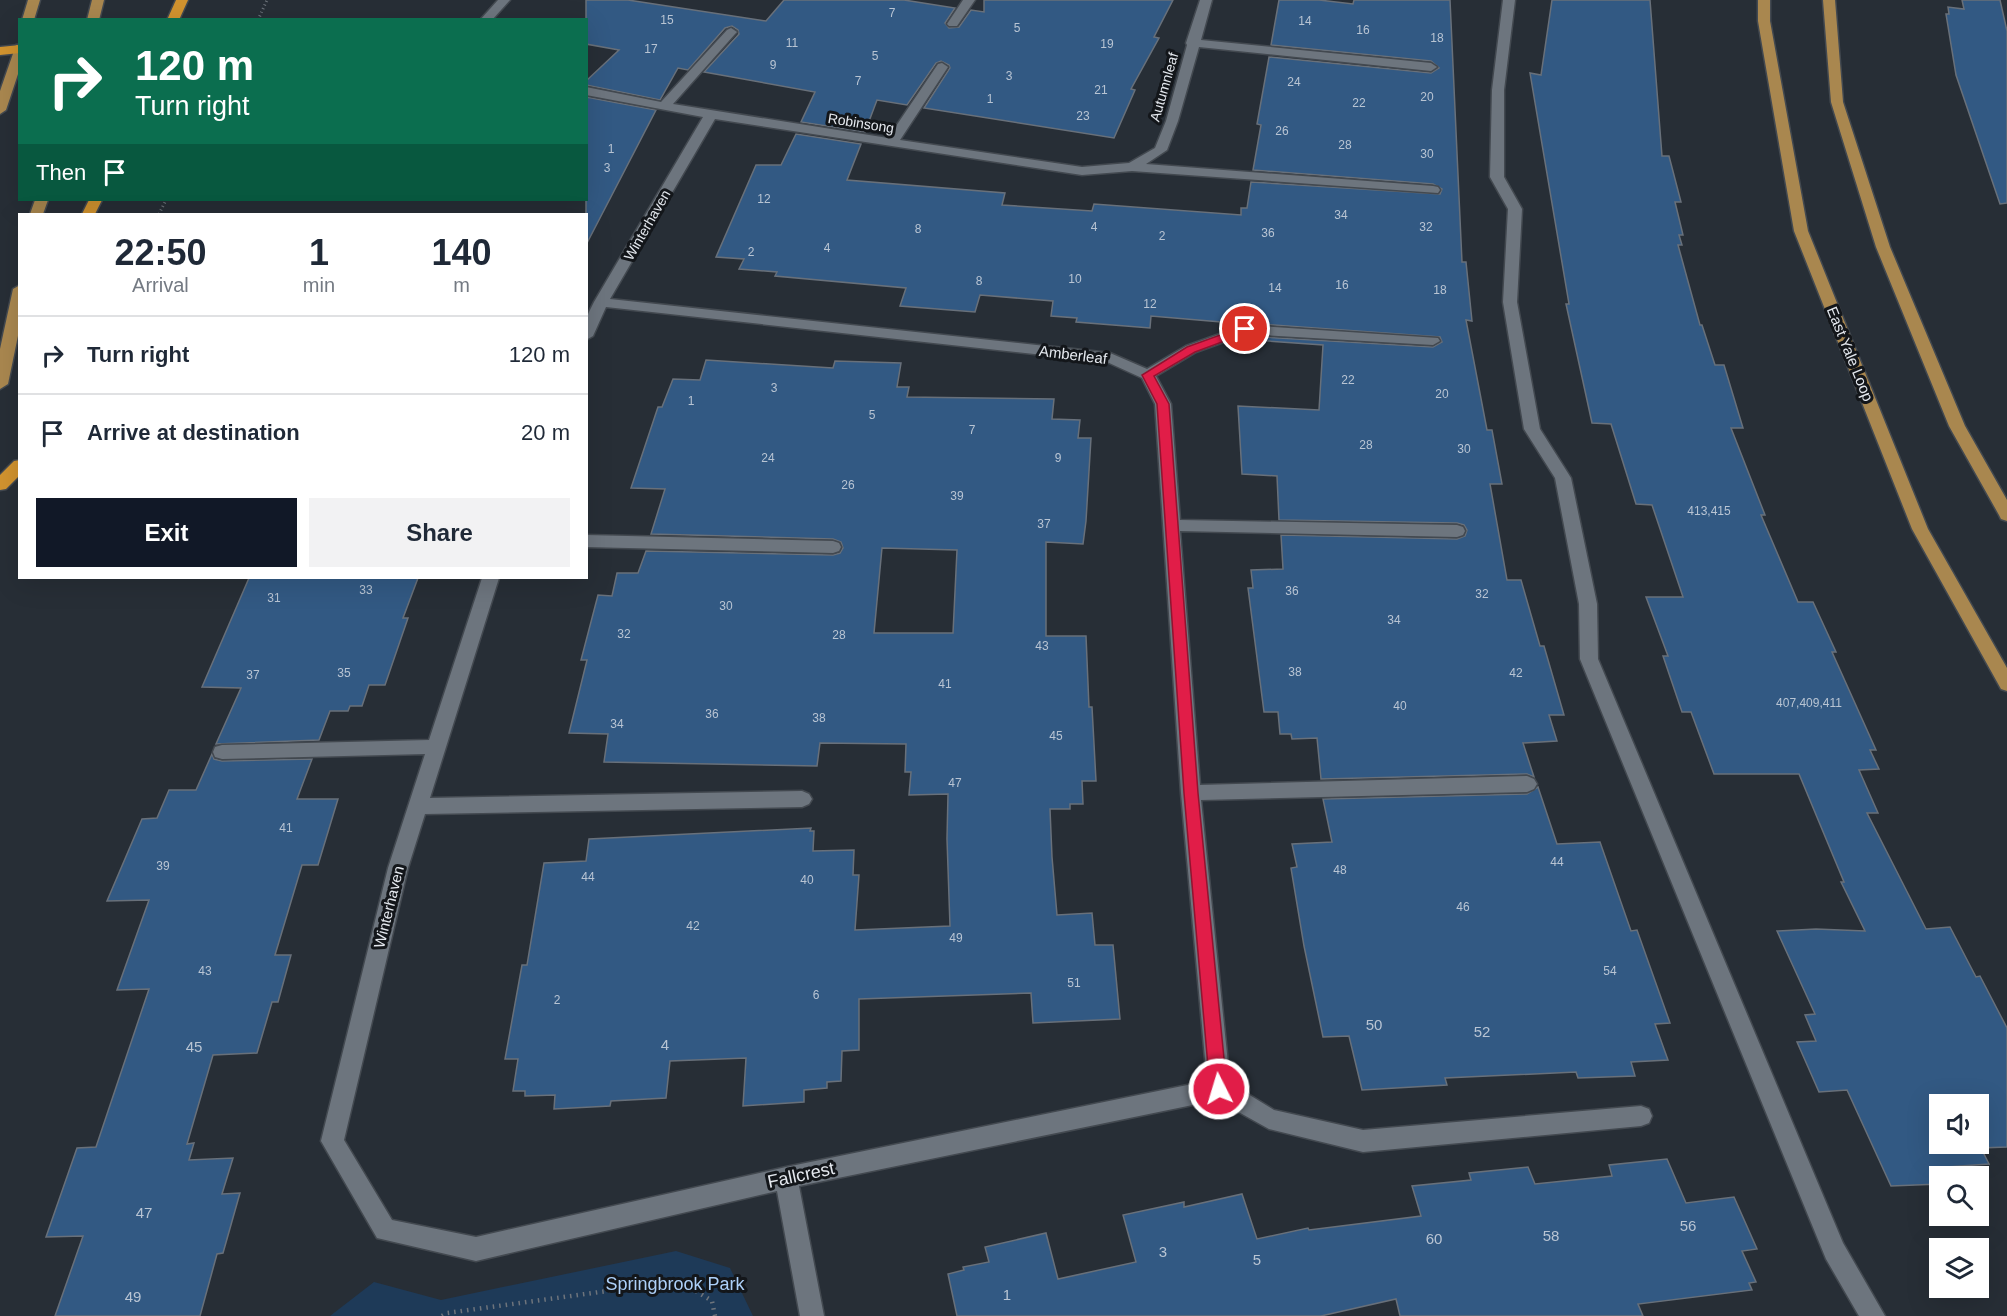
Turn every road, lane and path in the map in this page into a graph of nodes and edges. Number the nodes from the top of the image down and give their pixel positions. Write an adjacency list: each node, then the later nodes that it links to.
1 (34, 0): 11 (main road)
2 (98, 0): 12 (main road)
3 (182, 0): 13 (highway)
4 (267, 0): 14 (path)
5 (504, 0): 15 (street)
6 (969, 0): 16 (street)
7 (1206, 0): 18 (street, Autumnleaf)
8 (1509, 0): 59 (street)
9 (1764, 0): 45 (main road, East Yale Loop)
10 (1829, 0): 39 (main road)
11 (29, 18)
12 (94, 18)
13 (174, 18)
14 (259, 18)
15 (487, 18)
16 (953, 24)
17 (731, 32): 25 (street)
18 (1192, 43): 23 (street); 29 (street, Autumnleaf)
19 (18, 49): 20 (highway)
20 (0, 51)
21 (18, 52): 26 (main road)
22 (942, 67): 28 (street)
23 (1431, 67)
24 (588, 92): 25 (street, Robinsong)
25 (664, 106): 27 (street, Robinsong)
26 (0, 110)
27 (711, 115): 28 (street, Robinsong); 32 (street, Winterhaven)
28 (891, 142): 29 (street, Robinsong)
29 (1132, 167): 30 (street, Robinsong)
30 (1433, 190)
31 (18, 298): 36 (main road)
32 (601, 302): 33 (street, Winterhaven); 35 (street, Amberleaf)
33 (588, 330)
34 (1433, 341): 35 (street)
35 (1148, 375): 40 (street)
36 (0, 384)
37 (18, 467): 38 (highway)
38 (0, 485)
39 (2007, 515)
40 (1171, 525): 41 (street); 49 (street)
41 (1457, 531)
42 (588, 541): 43 (street)
43 (833, 547)
44 (490, 579): 46 (street, Winterhaven)
45 (2007, 684)
46 (435, 747): 47 (street); 51 (street, Winterhaven)
47 (222, 752)
48 (1527, 784): 49 (street)
49 (1191, 793): 52 (street)
50 (802, 799): 51 (street)
51 (417, 806): 55 (street, Winterhaven)
52 (1219, 1089): 53 (street); 54 (street, Fallcrest)
53 (1641, 1116)
54 (786, 1178): 55 (street, Fallcrest); 58 (street)
55 (385, 1230)
56 (442, 1316): 57 (path)
57 (716, 1316)
58 (812, 1316)
59 (1873, 1316)

